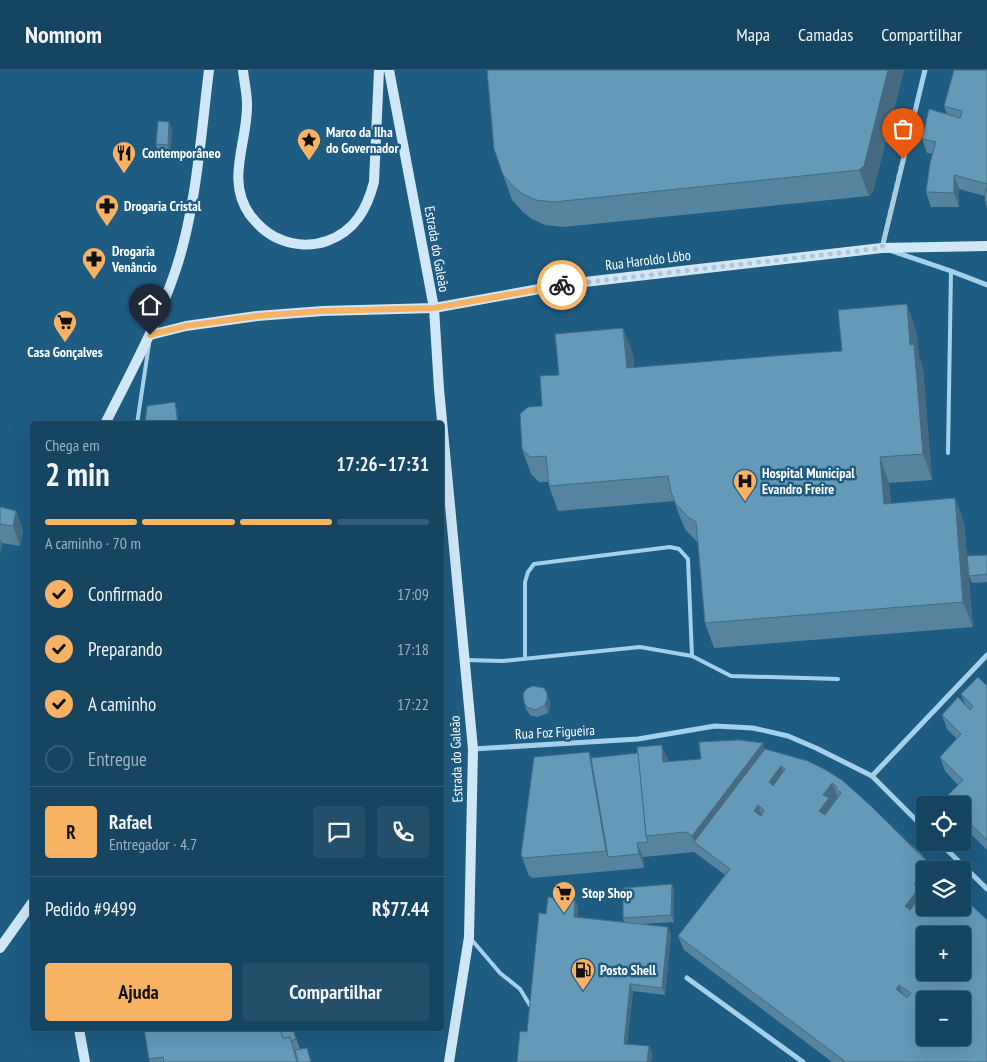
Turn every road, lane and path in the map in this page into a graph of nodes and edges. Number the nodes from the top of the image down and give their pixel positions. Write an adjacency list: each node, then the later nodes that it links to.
1 (209, 70): 11 (main road)
2 (243, 70): 3 (main road)
3 (379, 70)
4 (389, 70): 10 (main road, Estrada do Galeão)
5 (925, 70): 7 (street)
6 (987, 246): 7 (main road, Rua Haroldo Lôbo)
7 (882, 248): 8 (street, Rua Haroldo Lôbo); 10 (main road, Rua Haroldo Lôbo)
8 (951, 271): 9 (street, Rua Haroldo Lôbo); 16 (lane)
9 (987, 286)
10 (434, 308): 11 (main road, Rua Haroldo Lôbo); 14 (main road, Estrada do Galeão)
11 (150, 335): 12 (main road); 13 (lane)
12 (107, 421)
13 (137, 421)
14 (442, 421)
15 (444, 443): 20 (main road, Estrada do Galeão)
16 (948, 453)
17 (987, 655): 23 (street)
18 (692, 656): 19 (lane); 19 (lane); 21 (lane)
19 (525, 658): 20 (lane)
20 (464, 660): 22 (main road, Estrada do Galeão)
21 (838, 680)
22 (473, 749): 23 (street, Rua Foz Figueira); 28 (main road, Estrada do Galeão)
23 (872, 776): 24 (street, Rua Foz Figueira)
24 (916, 820)
25 (948, 851): 26 (street)
26 (987, 889)
27 (30, 906): 29 (main road)
28 (469, 936): 31 (lane); 34 (main road, Estrada do Galeão)
29 (0, 948)
30 (687, 978): 35 (street)
31 (534, 1011)
32 (79, 1031): 33 (main road)
33 (85, 1062)
34 (449, 1062)
35 (803, 1062)

